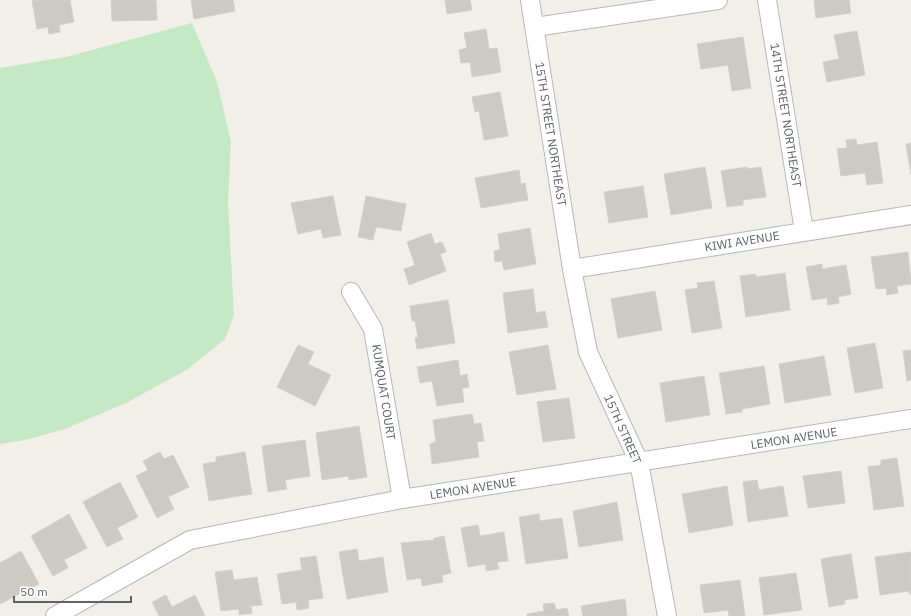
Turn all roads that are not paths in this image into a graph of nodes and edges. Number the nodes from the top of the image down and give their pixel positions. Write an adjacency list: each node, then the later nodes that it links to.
1 (530, 0): 4 (street, 15TH STREET NORTHEAST)
2 (718, 0): 4 (street)
3 (767, 0): 6 (street, 14TH STREET NORTHEAST)
4 (535, 27): 7 (street, 15TH STREET NORTHEAST)
5 (911, 215): 6 (street, KIWI AVENUE)
6 (804, 231): 7 (street, KIWI AVENUE)
7 (572, 269): 10 (street, 15TH STREET)
8 (350, 292): 11 (street, KUMQUAT COURT)
9 (911, 419): 10 (street, LEMON AVENUE)
10 (639, 462): 11 (street, LEMON AVENUE); 13 (street, 15TH STREET)
11 (402, 499): 12 (street, LEMON AVENUE)
12 (55, 616)
13 (667, 616)

